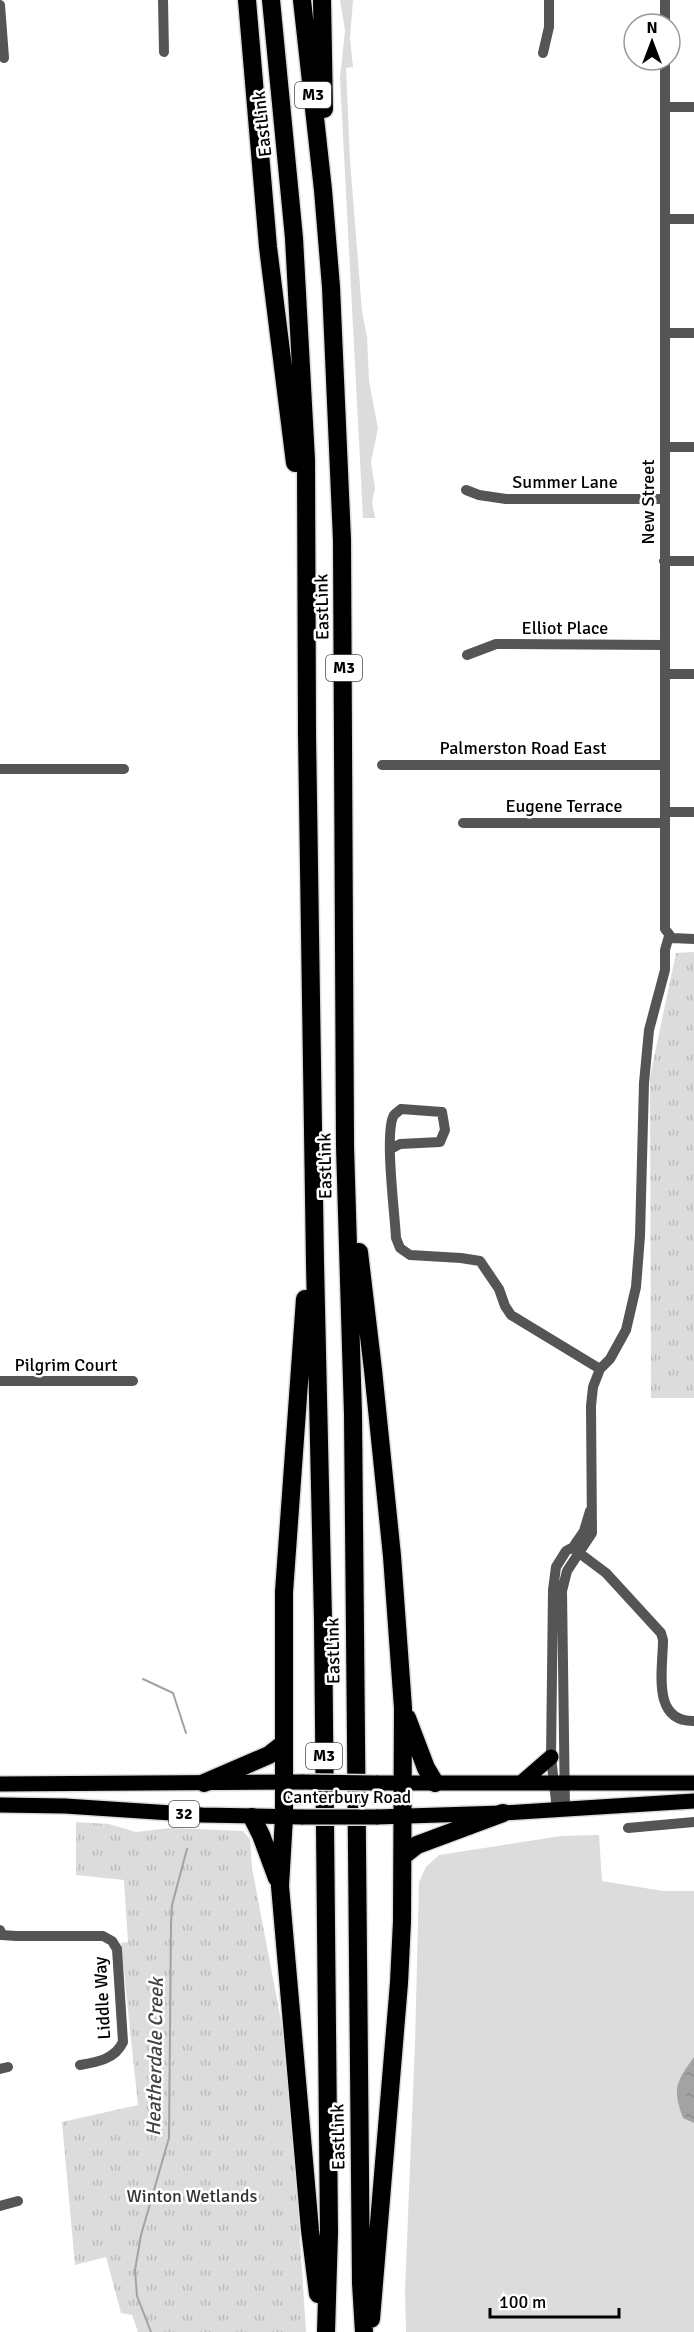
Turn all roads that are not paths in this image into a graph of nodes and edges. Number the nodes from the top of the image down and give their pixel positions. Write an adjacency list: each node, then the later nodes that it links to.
1 (163, 0): 9 (street)
2 (234, 0): 15 (highway)
3 (247, 0): 15 (highway)
4 (271, 0): 25 (highway, EastLink / M3)
5 (302, 0): 16 (highway, EastLink / M3)
6 (322, 0): 16 (highway)
7 (549, 0): 10 (street)
8 (0, 5): 11 (street)
9 (164, 52)
10 (543, 53)
11 (3, 58)
12 (665, 72): 13 (street, New Street)
13 (665, 107): 14 (street); 17 (street, New Street)
14 (694, 107)
15 (258, 148): 25 (highway)
16 (324, 190): 41 (highway, EastLink / M3)
17 (665, 219): 18 (street); 19 (street, New Street)
18 (694, 219)
19 (665, 333): 20 (street); 21 (street, New Street)
20 (694, 333)
21 (665, 447): 22 (street); 24 (street, New Street)
22 (694, 447)
23 (466, 490): 24 (street, Summer Lane)
24 (665, 499): 26 (street, New Street)
25 (306, 557): 43 (highway, EastLink / M3)
26 (664, 561): 27 (street); 28 (street, New Street)
27 (694, 561)
28 (665, 645): 29 (street, Elliot Place); 30 (street, New Street)
29 (467, 655)
30 (665, 674): 31 (street); 33 (street, New Street)
31 (694, 674)
32 (382, 765): 33 (street, Palmerston Road East)
33 (665, 765): 37 (street, New Street)
34 (0, 769): 35 (street)
35 (124, 769)
36 (694, 812): 37 (street, Eugene Terrace)
37 (664, 818): 38 (street, Eugene Terrace); 39 (street, New Street)
38 (463, 823)
39 (672, 937): 40 (street); 44 (street, New Street)
40 (694, 939)
41 (345, 1146): 48 (highway); 76 (highway, EastLink / M3)
42 (391, 1149): 42 (street); 44 (street)
43 (314, 1180): 50 (highway); 75 (highway, EastLink / M3)
44 (600, 1369): 47 (street)
45 (0, 1381): 46 (street, Pilgrim Court)
46 (133, 1381)
47 (576, 1550): 49 (street); 51 (street); 57 (street)
48 (403, 1708): 54 (highway); 55 (highway)
49 (694, 1721)
50 (283, 1744): 52 (highway); 53 (highway)
51 (551, 1757): 56 (main road); 57 (street)
52 (204, 1783): 53 (main road, Canterbury Road / 32); 59 (main road, Canterbury Road / 32)
53 (284, 1783): 54 (main road, Canterbury Road / 32, bridge); 64 (highway)
54 (403, 1783): 55 (main road, Canterbury Road / 32); 66 (highway)
55 (435, 1783): 56 (main road, Canterbury Road / 32)
56 (521, 1783): 57 (main road, Canterbury Road / 32)
57 (558, 1783): 58 (main road, Canterbury Road / 32); 62 (street)
58 (694, 1783)
59 (0, 1784)
60 (694, 1801): 62 (main road, Canterbury Road / 32)
61 (0, 1805): 65 (main road, Canterbury Road / 32)
62 (561, 1810): 63 (main road, Canterbury Road / 32)
63 (503, 1814): 66 (main road, Canterbury Road / 32); 69 (highway)
64 (284, 1816): 65 (main road, Canterbury Road / 32); 66 (main road, Canterbury Road / 32, bridge); 70 (highway)
65 (252, 1817): 70 (highway)
66 (403, 1817): 69 (highway)
67 (694, 1822): 68 (street)
68 (628, 1828)
69 (403, 1856): 77 (highway)
70 (280, 1886): 75 (highway)
71 (1, 1934): 72 (street, Liddle Way)
72 (80, 2065)
73 (18, 2201): 74 (street)
74 (0, 2205)
75 (325, 2332)
76 (364, 2332)
77 (369, 2332)

